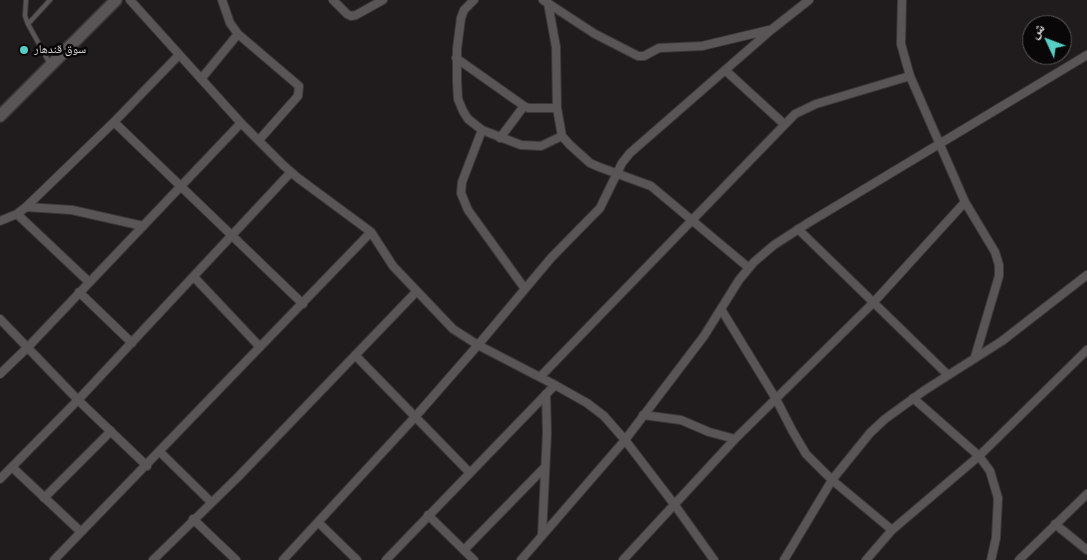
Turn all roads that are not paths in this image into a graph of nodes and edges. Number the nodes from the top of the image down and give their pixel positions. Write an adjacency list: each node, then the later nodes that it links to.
1 (26, 0): 12 (lane)
2 (50, 0): 12 (lane)
3 (116, 0): 18 (main road)
4 (130, 0): 15 (street)
5 (222, 0): 14 (street)
6 (333, 0): 9 (street)
7 (809, 0): 13 (street)
8 (902, 0): 20 (street)
9 (377, 1)
10 (468, 2): 17 (street)
11 (545, 2): 13 (street); 23 (street)
12 (28, 24): 18 (lane)
13 (771, 30): 19 (street)
14 (238, 34): 21 (street); 31 (street)
15 (179, 55): 21 (street); 25 (street)
16 (1087, 55): 32 (street)
17 (456, 58): 22 (street); 28 (street)
18 (50, 66): 24 (main road)
19 (725, 70): 27 (street); 34 (street)
20 (910, 76): 27 (street); 32 (street)
21 (201, 79): 26 (street)
22 (524, 106): 23 (street); 30 (street)
23 (557, 108): 29 (street)
24 (0, 116)
25 (114, 122): 35 (street); 37 (street)
26 (241, 123): 31 (street); 35 (street)
27 (784, 124): 39 (street)
28 (482, 130): 30 (street); 49 (street)
29 (562, 136): 30 (street); 34 (street)
30 (500, 138)
31 (259, 140): 33 (street)
32 (940, 144): 36 (street); 42 (street)
33 (291, 172): 43 (street); 44 (street)
34 (616, 174): 39 (street); 49 (street)
35 (180, 188): 41 (street); 44 (street)
36 (965, 202): 52 (street); 62 (street)
37 (26, 207): 38 (street); 41 (street)
38 (17, 214): 40 (street); 48 (street)
39 (691, 220): 45 (street); 65 (street)
40 (0, 221)
41 (143, 226): 48 (street)
42 (798, 229): 45 (street); 52 (street)
43 (371, 232): 51 (street); 53 (street)
44 (232, 237): 47 (street); 53 (street)
45 (749, 268): 54 (street)
46 (1087, 275): 62 (street)
47 (194, 277): 56 (street); 58 (street)
48 (89, 282): 50 (street)
49 (525, 289): 57 (street)
50 (79, 292): 56 (street); 59 (street)
51 (416, 292): 57 (street); 61 (street)
52 (873, 303): 64 (street); 69 (street)
53 (303, 304): 58 (street)
54 (721, 309): 69 (street); 71 (street)
55 (0, 319): 59 (street)
56 (132, 343): 70 (street)
57 (478, 345): 65 (street); 72 (street)
58 (260, 347): 76 (street)
59 (27, 348): 63 (street); 70 (street)
60 (1087, 350): 77 (street)
61 (355, 355): 72 (street); 86 (street)
62 (975, 357): 64 (street)
63 (0, 374)
64 (948, 375): 68 (street)
65 (540, 377): 66 (street)
66 (555, 385): 67 (street); 75 (street)
67 (546, 394): 80 (street); 81 (street)
68 (913, 398): 77 (street); 83 (street)
69 (776, 399): 74 (street); 83 (street)
70 (78, 400): 73 (street); 79 (street)
71 (643, 415): 74 (street); 75 (street)
72 (415, 417): 81 (street); 90 (street)
73 (111, 431): 78 (street); 85 (street)
74 (735, 439): 87 (street)
75 (625, 440): 87 (street); 94 (street)
76 (160, 452): 78 (street); 86 (street)
77 (979, 456): 92 (street); 109 (street)
78 (147, 466): 93 (street)
79 (12, 467): 82 (street); 85 (street)
80 (545, 467): 94 (street); 95 (street)
81 (470, 472): 88 (street)
82 (0, 479)
83 (832, 480): 92 (street); 107 (street)
84 (1087, 494): 91 (street)
85 (44, 498): 93 (street)
86 (211, 502): 89 (street)
87 (674, 504): 105 (street); 106 (street)
88 (428, 515): 95 (street); 102 (street)
89 (193, 519): 98 (street); 99 (street)
90 (318, 522): 100 (street); 101 (street)
91 (1055, 524): 96 (street); 110 (street)
92 (892, 530): 108 (street)
93 (81, 532): 97 (street)
94 (542, 535): 104 (street)
95 (464, 550): 103 (street)
96 (1087, 550)
97 (54, 560)
98 (153, 560)
99 (236, 560)
100 (283, 560)
101 (357, 560)
102 (386, 560)
103 (474, 560)
104 (521, 560)
105 (623, 560)
106 (714, 560)
107 (784, 560)
108 (866, 560)
109 (991, 560)
110 (1019, 560)

